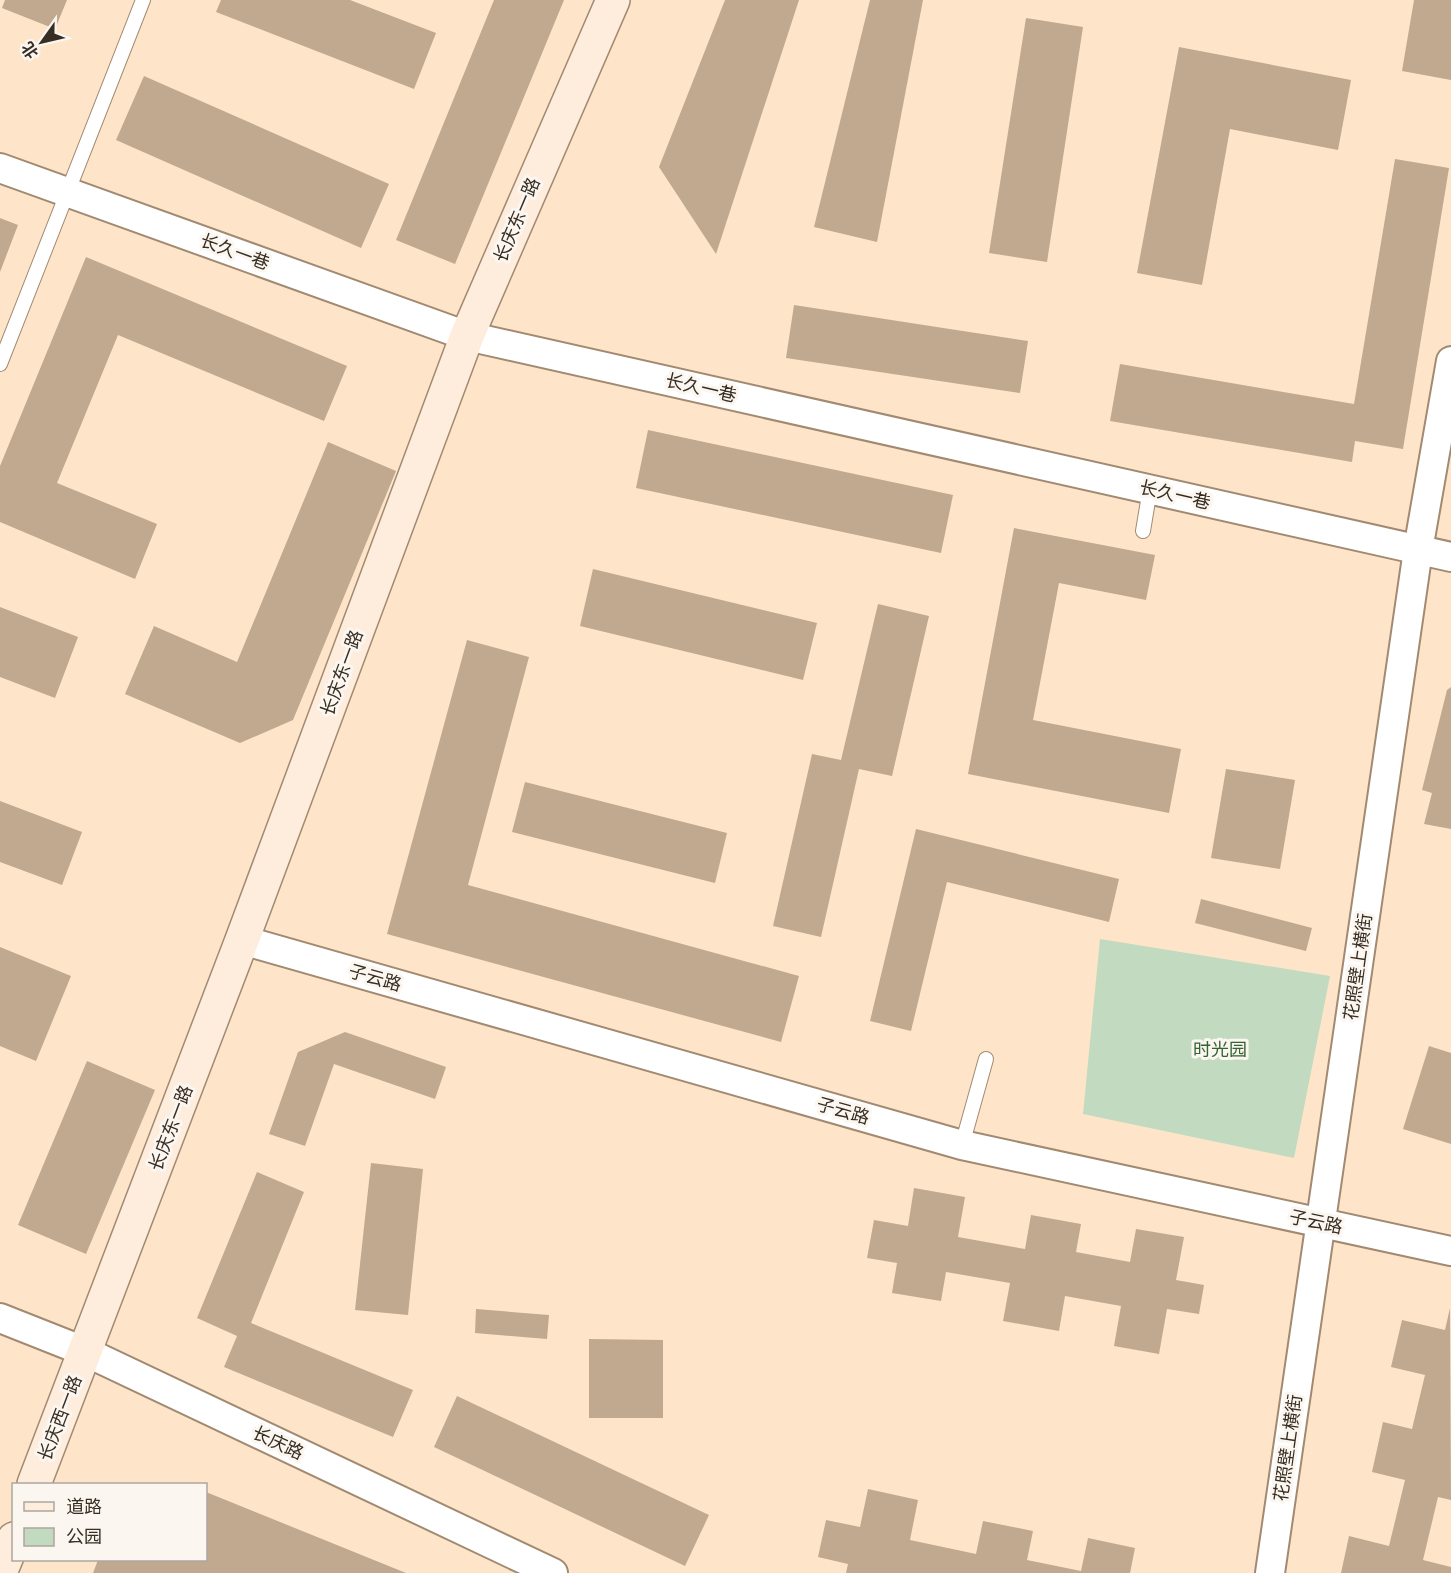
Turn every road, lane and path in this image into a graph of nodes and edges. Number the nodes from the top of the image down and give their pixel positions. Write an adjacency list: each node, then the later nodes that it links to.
1 (143, 0): 4 (lane)
2 (613, 0): 5 (main road, 长庆东一路)
3 (0, 168): 4 (street, 长久一巷)
4 (68, 193): 5 (street, 长久一巷); 7 (lane)
5 (467, 336): 8 (street, 长久一巷); 12 (main road, 长庆东一路)
6 (1451, 361): 10 (street, 花照壁上横街)
7 (0, 364)
8 (1150, 489): 9 (lane); 10 (street, 长久一巷)
9 (1143, 531)
10 (1418, 550): 11 (street, 长久一巷); 15 (street, 花照壁上横街)
11 (1451, 557)
12 (242, 940): 14 (street, 子云路); 18 (main road, 长庆东一路)
13 (986, 1059): 14 (lane)
14 (962, 1145): 15 (street, 子云路)
15 (1321, 1223): 16 (street, 子云路); 23 (street, 花照壁上横街)
16 (1451, 1251)
17 (0, 1318): 18 (street, 长庆路)
18 (86, 1352): 19 (main road, 长庆西一路); 22 (street, 长庆路)
19 (35, 1483)
20 (12, 1544): 21 (main road)
21 (0, 1573)
22 (552, 1573)
23 (1270, 1573)

